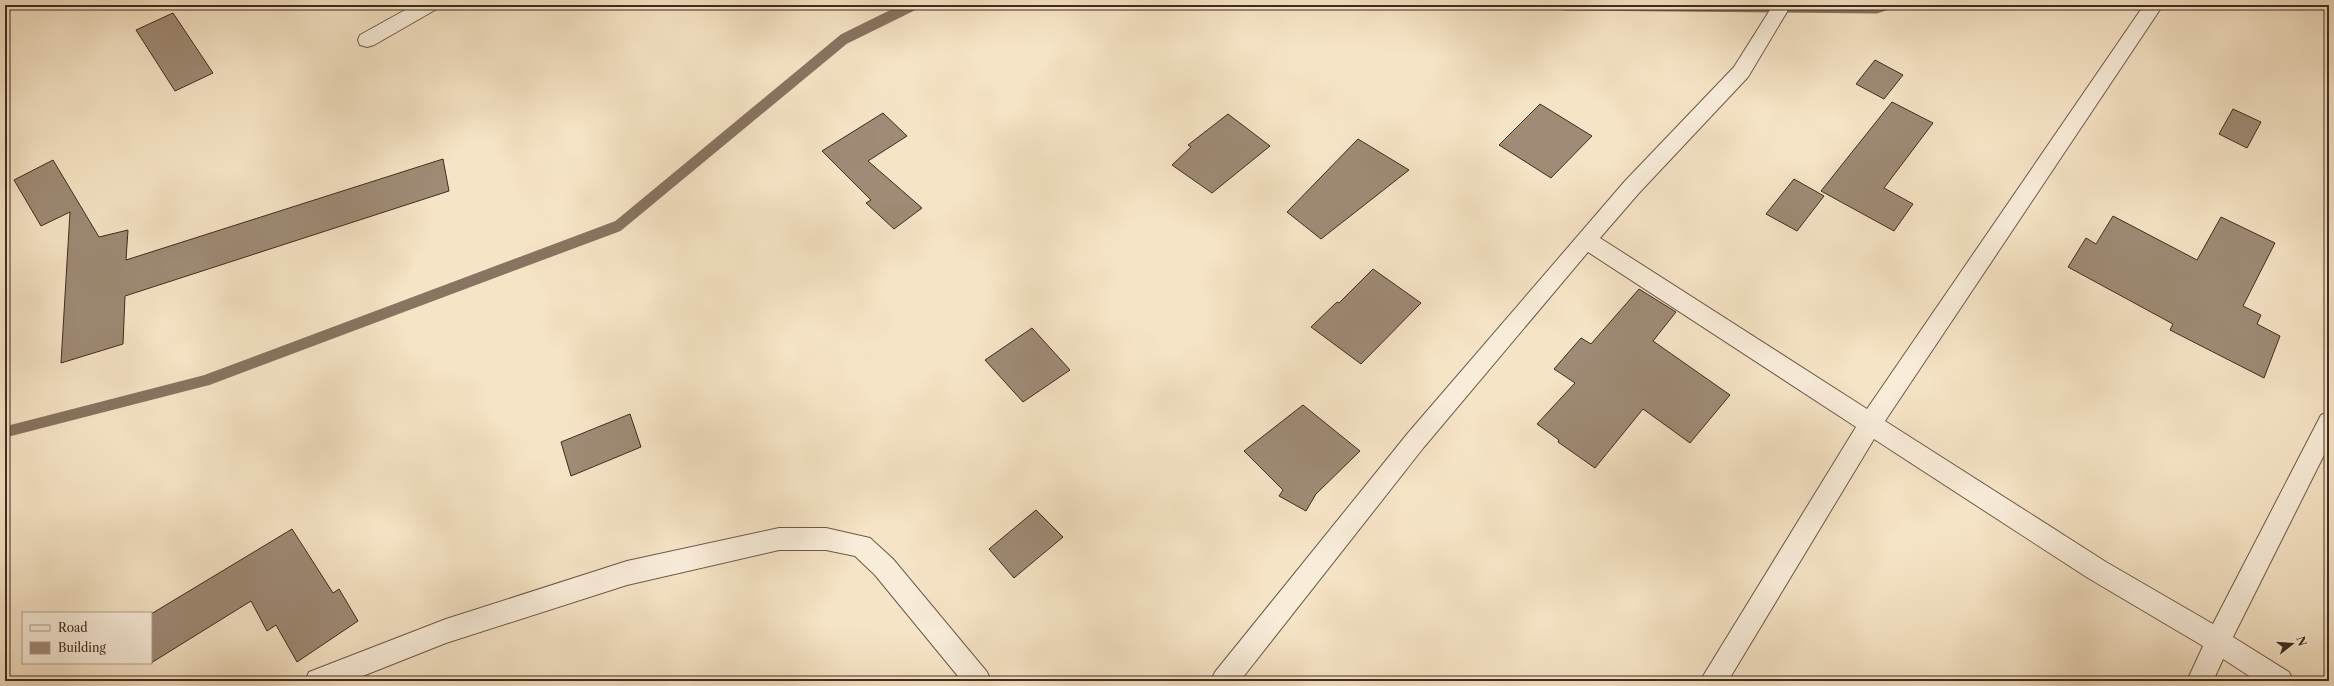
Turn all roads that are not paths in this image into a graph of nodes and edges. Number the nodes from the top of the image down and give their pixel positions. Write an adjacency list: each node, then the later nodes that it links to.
1 (429, 5): 4 (street)
2 (1782, 5): 5 (street)
3 (2154, 5): 7 (street)
4 (367, 40)
5 (1586, 240): 7 (street); 11 (street)
6 (2329, 422): 8 (street)
7 (1871, 423): 8 (street); 12 (street)
8 (2218, 641): 13 (street); 14 (street)
9 (318, 681): 10 (street)
10 (978, 681)
11 (1224, 681)
12 (1713, 681)
13 (2200, 681)
14 (2280, 681)

